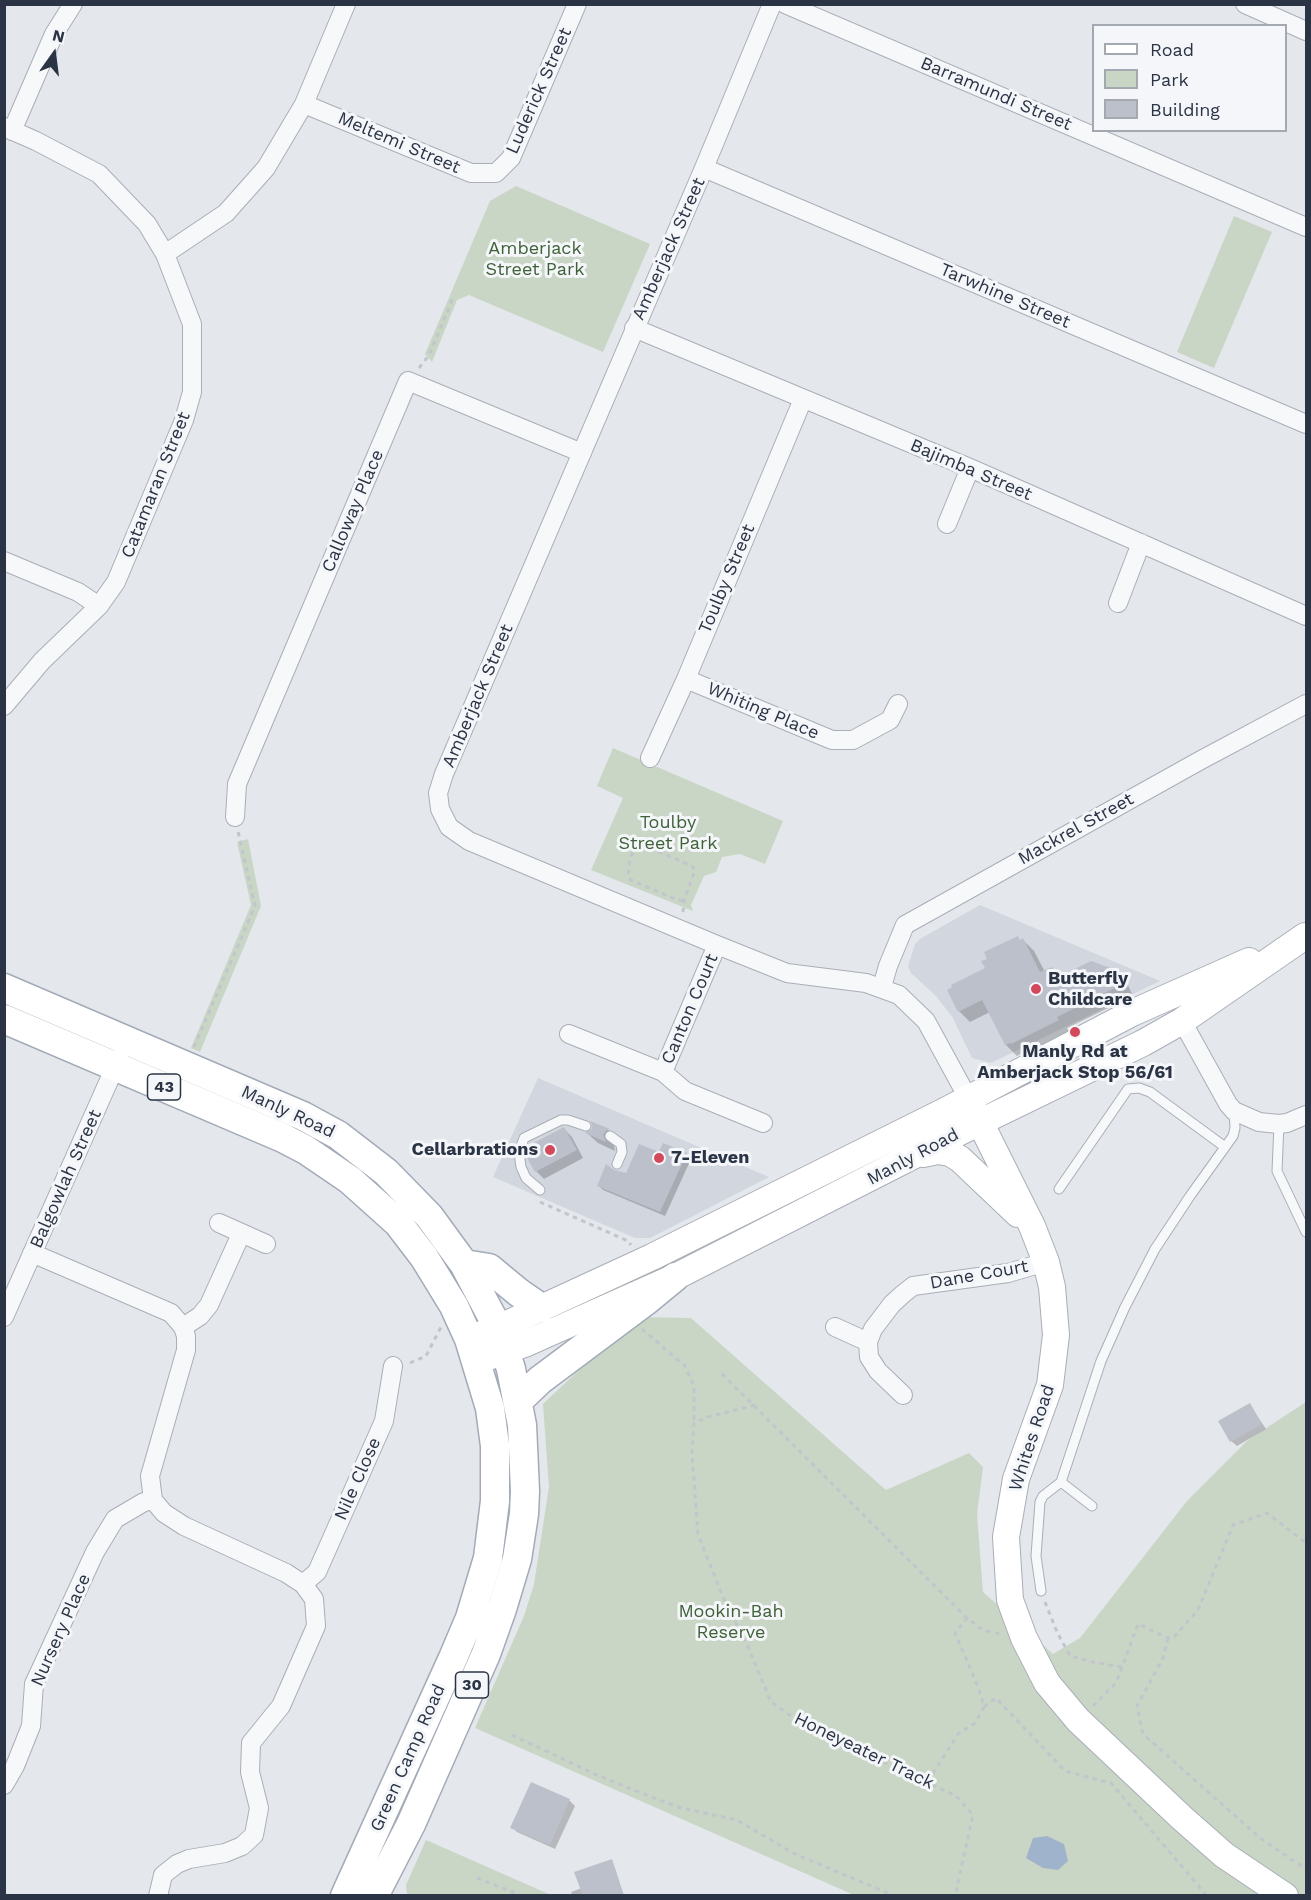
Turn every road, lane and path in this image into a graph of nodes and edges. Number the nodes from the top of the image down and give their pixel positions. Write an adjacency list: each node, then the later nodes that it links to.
1 (73, 4): 9 (street)
2 (346, 4): 8 (street)
3 (577, 4): 11 (street, Luderick Street)
4 (772, 4): 10 (street, Amberjack Street)
5 (785, 4): 12 (street, Barramundi Street)
6 (1245, 4): 7 (street)
7 (1306, 31)
8 (304, 104): 11 (street, Meltemi Street); 13 (street)
9 (8, 129): 13 (street, Catamaran Street)
10 (704, 168): 15 (street, Amberjack Street); 18 (street, Tarwhine Street)
11 (496, 173)
12 (1306, 226)
13 (165, 254): 25 (street, Catamaran Street)
14 (453, 298): 16 (path)
15 (634, 328): 17 (street, Bajimba Street); 19 (street, Amberjack Street)
16 (408, 381): 19 (street); 32 (street, Calloway Place)
17 (802, 399): 20 (street, Bajimba Street); 27 (street, Toulby Street)
18 (1306, 424)
19 (582, 453): 36 (street, Amberjack Street)
20 (970, 468): 21 (street); 22 (street, Bajimba Street)
21 (947, 524)
22 (1141, 543): 24 (street); 26 (street, Bajimba Street)
23 (4, 561): 25 (street)
24 (1118, 603)
25 (99, 606): 30 (street, Catamaran Street)
26 (1306, 616)
27 (686, 678): 28 (street, Whiting Place); 31 (street, Toulby Street)
28 (898, 704)
29 (1306, 704): 37 (street, Mackrel Street)
30 (4, 706)
31 (650, 758)
32 (235, 817): 43 (path)
33 (684, 901): 33 (path); 34 (path)
34 (683, 914)
35 (1306, 935): 40 (main road, Manly Road); 46 (main road, Manly Road)
36 (717, 945): 37 (street, Amberjack Street); 45 (street, Canton Court)
37 (882, 987): 46 (street, Amberjack Street)
38 (4, 988): 42 (main road, Manly Road / 43)
39 (4, 1019): 44 (main road, Manly Road / 43)
40 (1182, 1021): 47 (street); 49 (main road, Manly Road)
41 (569, 1034): 45 (street)
42 (127, 1040): 44 (street, Balgowlah Street); 54 (main road, Manly Road / 43)
43 (192, 1052)
44 (116, 1066): 54 (main road, Manly Road / 43); 67 (street, Balgowlah Street)
45 (663, 1072): 50 (street)
46 (968, 1098): 49 (main road, Whites Road); 71 (main road, Manly Road)
47 (1234, 1111): 51 (street); 55 (lane)
48 (1306, 1115): 51 (street)
49 (981, 1122): 56 (main road, Manly Road); 62 (main road, Whites Road)
50 (763, 1123)
51 (1279, 1124): 63 (lane)
52 (586, 1126): 59 (lane)
53 (610, 1136): 57 (lane)
54 (330, 1147): 69 (main road, Manly Road / 43); 79 (main road, Manly Road / 43)
55 (1225, 1147): 58 (lane); 86 (lane)
56 (920, 1154): 62 (main road); 70 (main road, Manly Road)
57 (617, 1164)
58 (1059, 1189)
59 (540, 1190)
60 (530, 1198): 66 (path)
61 (219, 1223): 64 (street)
62 (1032, 1226): 68 (main road, Whites Road)
63 (1306, 1232)
64 (241, 1234): 65 (street); 74 (street)
65 (266, 1244)
66 (634, 1249)
67 (32, 1253): 72 (street, Balgowlah Street); 74 (street)
68 (1046, 1262): 78 (street, Dane Court); 97 (main road, Whites Road)
69 (464, 1264): 71 (main road); 77 (main road, Manly Road / 43)
70 (675, 1277): 77 (main road, Manly Road); 83 (main road)
71 (541, 1308): 77 (main road, Manly Road)
72 (4, 1317)
73 (445, 1319): 80 (path)
74 (183, 1327): 87 (street)
75 (836, 1327): 78 (street)
76 (642, 1329): 85 (path, Honeyeater Track)
77 (502, 1340): 79 (main road, Manly Road); 83 (main road, Manly Road / 43)
78 (868, 1342): 82 (street)
79 (473, 1350): 104 (main road, Green Camp Road / 30)
80 (393, 1366): 90 (street, Nile Close)
81 (722, 1374): 84 (path)
82 (903, 1395)
83 (518, 1401): 105 (main road, Green Camp Road / 30)
84 (755, 1406): 85 (path); 92 (path)
85 (694, 1423): 99 (path, Honeyeater Track)
86 (1061, 1482): 88 (lane); 91 (lane)
87 (153, 1500): 90 (street); 100 (street, Nursery Place)
88 (1092, 1506)
89 (1306, 1543): 94 (path)
90 (303, 1584): 103 (street)
91 (1041, 1591): 95 (path)
92 (967, 1618): 93 (path); 96 (path)
93 (983, 1630)
94 (1168, 1638): 95 (path); 101 (path)
95 (1122, 1667): 97 (path)
96 (984, 1707): 99 (path); 109 (path)
97 (1078, 1720): 110 (main road, Whites Road)
98 (512, 1735): 107 (path)
99 (928, 1782): 108 (path, Honeyeater Track)
100 (4, 1785)
101 (1306, 1869)
102 (477, 1878): 106 (path)
103 (158, 1896)
104 (345, 1896)
105 (374, 1896)
106 (524, 1896)
107 (895, 1896)
108 (955, 1896)
109 (1207, 1896)
110 (1285, 1896)

